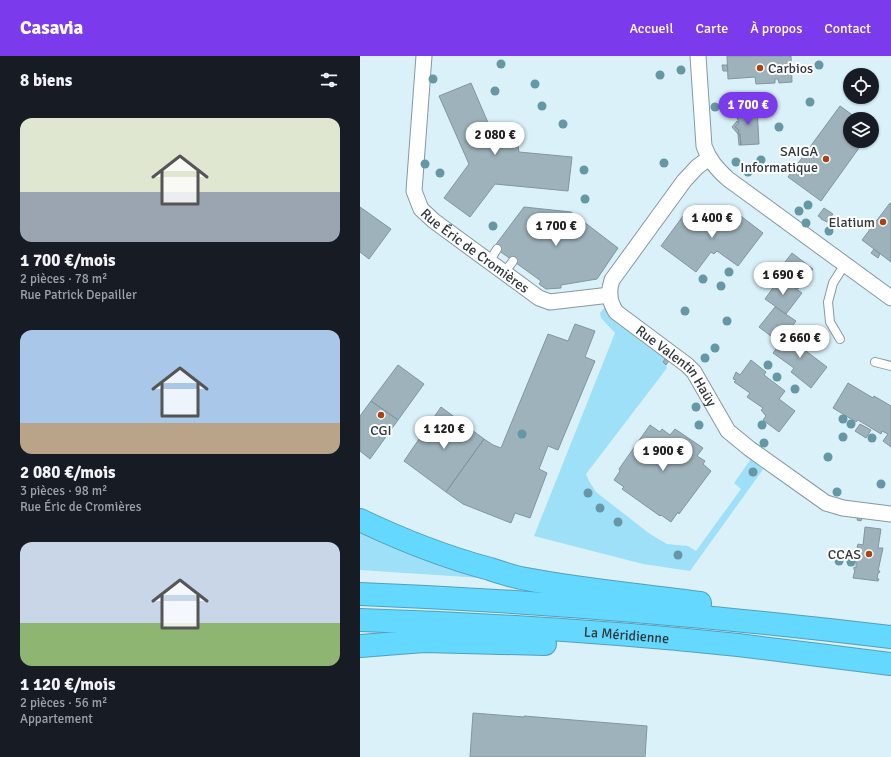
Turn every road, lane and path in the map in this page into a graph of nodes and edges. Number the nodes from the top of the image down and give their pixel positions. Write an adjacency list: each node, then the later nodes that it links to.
1 (424, 56): 6 (street, Rue Éric de Cromières)
2 (698, 56): 3 (street)
3 (709, 158): 7 (street); 9 (street)
4 (497, 249): 6 (lane)
5 (514, 261): 8 (lane)
6 (489, 262): 8 (street, Rue Éric de Cromières)
7 (845, 264): 10 (street); 11 (lane)
8 (504, 274): 9 (street, Rue Éric de Cromières)
9 (610, 295): 14 (street, Rue Valentin Haüy)
10 (891, 298)
11 (840, 339)
12 (875, 362): 13 (lane)
13 (891, 366)
14 (891, 514)
15 (360, 520): 18 (highway)
16 (360, 594): 18 (highway, La Méridienne)
17 (360, 620): 19 (highway, La Méridienne)
18 (750, 621): 20 (highway, La Méridienne)
19 (629, 635): 21 (highway); 22 (highway, La Méridienne)
20 (891, 637)
21 (360, 646)
22 (891, 664)

